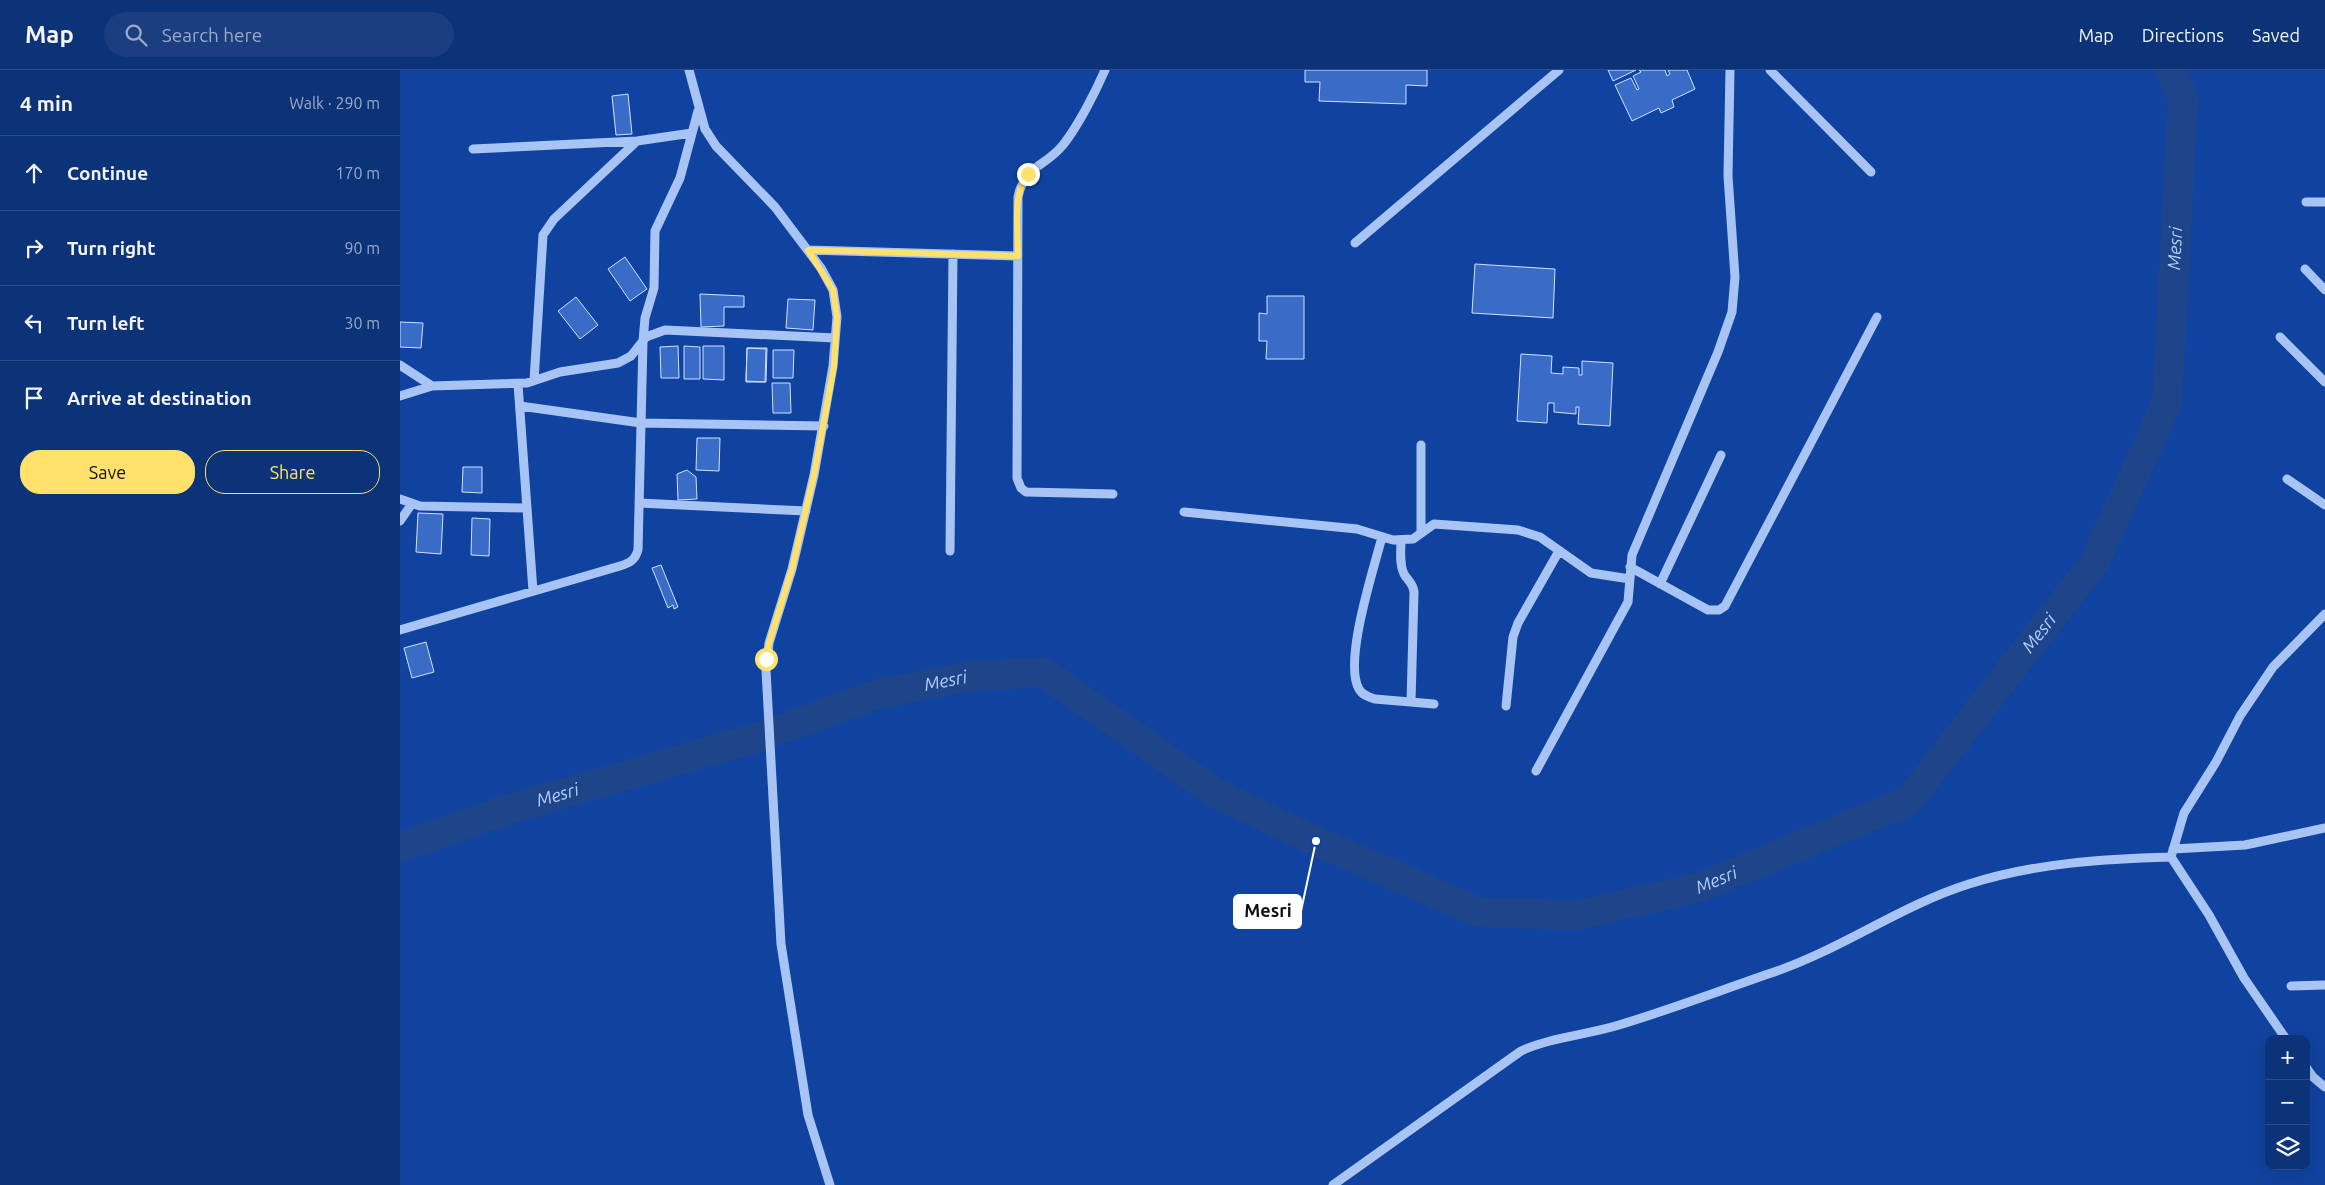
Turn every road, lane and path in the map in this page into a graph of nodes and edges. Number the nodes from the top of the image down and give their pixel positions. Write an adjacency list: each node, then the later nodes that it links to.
1 (689, 70): 6 (street)
2 (1105, 70): 16 (street)
3 (1559, 70): 13 (street)
4 (1730, 70): 49 (street)
5 (1770, 70): 10 (street)
6 (698, 110): 7 (street); 14 (street)
7 (692, 133): 8 (street); 22 (street)
8 (637, 141): 9 (street); 24 (street)
9 (473, 149)
10 (1871, 172)
11 (2306, 202): 12 (street)
12 (2325, 202)
13 (1354, 243)
14 (808, 250): 15 (street); 21 (street)
15 (953, 254): 16 (street); 47 (street)
16 (1018, 256): 35 (street)
17 (2305, 268): 18 (street)
18 (2325, 290)
19 (1877, 317): 51 (street)
20 (2280, 337): 25 (street)
21 (835, 338): 22 (street); 31 (street)
22 (643, 341): 24 (street); 30 (street)
23 (400, 365): 27 (street)
24 (534, 382): 26 (street)
25 (2325, 382)
26 (518, 384): 27 (street); 29 (street)
27 (432, 386): 28 (street)
28 (400, 396)
29 (520, 406): 30 (street); 40 (street)
30 (641, 423): 31 (street); 37 (street)
31 (824, 426): 41 (street)
32 (1421, 445): 44 (street)
33 (1721, 455): 51 (street)
34 (2287, 479): 39 (street)
35 (1113, 494)
36 (400, 499): 38 (street)
37 (639, 503): 41 (street); 52 (street)
38 (412, 505): 40 (street); 43 (street)
39 (2325, 505)
40 (527, 508): 52 (street)
41 (806, 511): 67 (street)
42 (1184, 512): 45 (street)
43 (400, 521)
44 (1422, 533): 46 (street); 48 (street)
45 (1382, 537): 46 (street); 55 (street)
46 (1401, 540): 55 (street)
47 (950, 551)
48 (1559, 551): 50 (street); 57 (street)
49 (1630, 567): 50 (street); 51 (street)
50 (1630, 579): 58 (street)
51 (1660, 584)
52 (533, 591): 54 (street)
53 (2325, 614): 60 (street)
54 (400, 630)
55 (1411, 702): 56 (street)
56 (1434, 704)
57 (1506, 706)
58 (1536, 771)
59 (2325, 828): 60 (street)
60 (2172, 853): 63 (street); 68 (street)
61 (2325, 984): 62 (street)
62 (2291, 986)
63 (2283, 1035)
64 (2310, 1070): 65 (street)
65 (2321, 1080): 66 (street)
66 (2325, 1087)
67 (830, 1185)
68 (1333, 1185)

